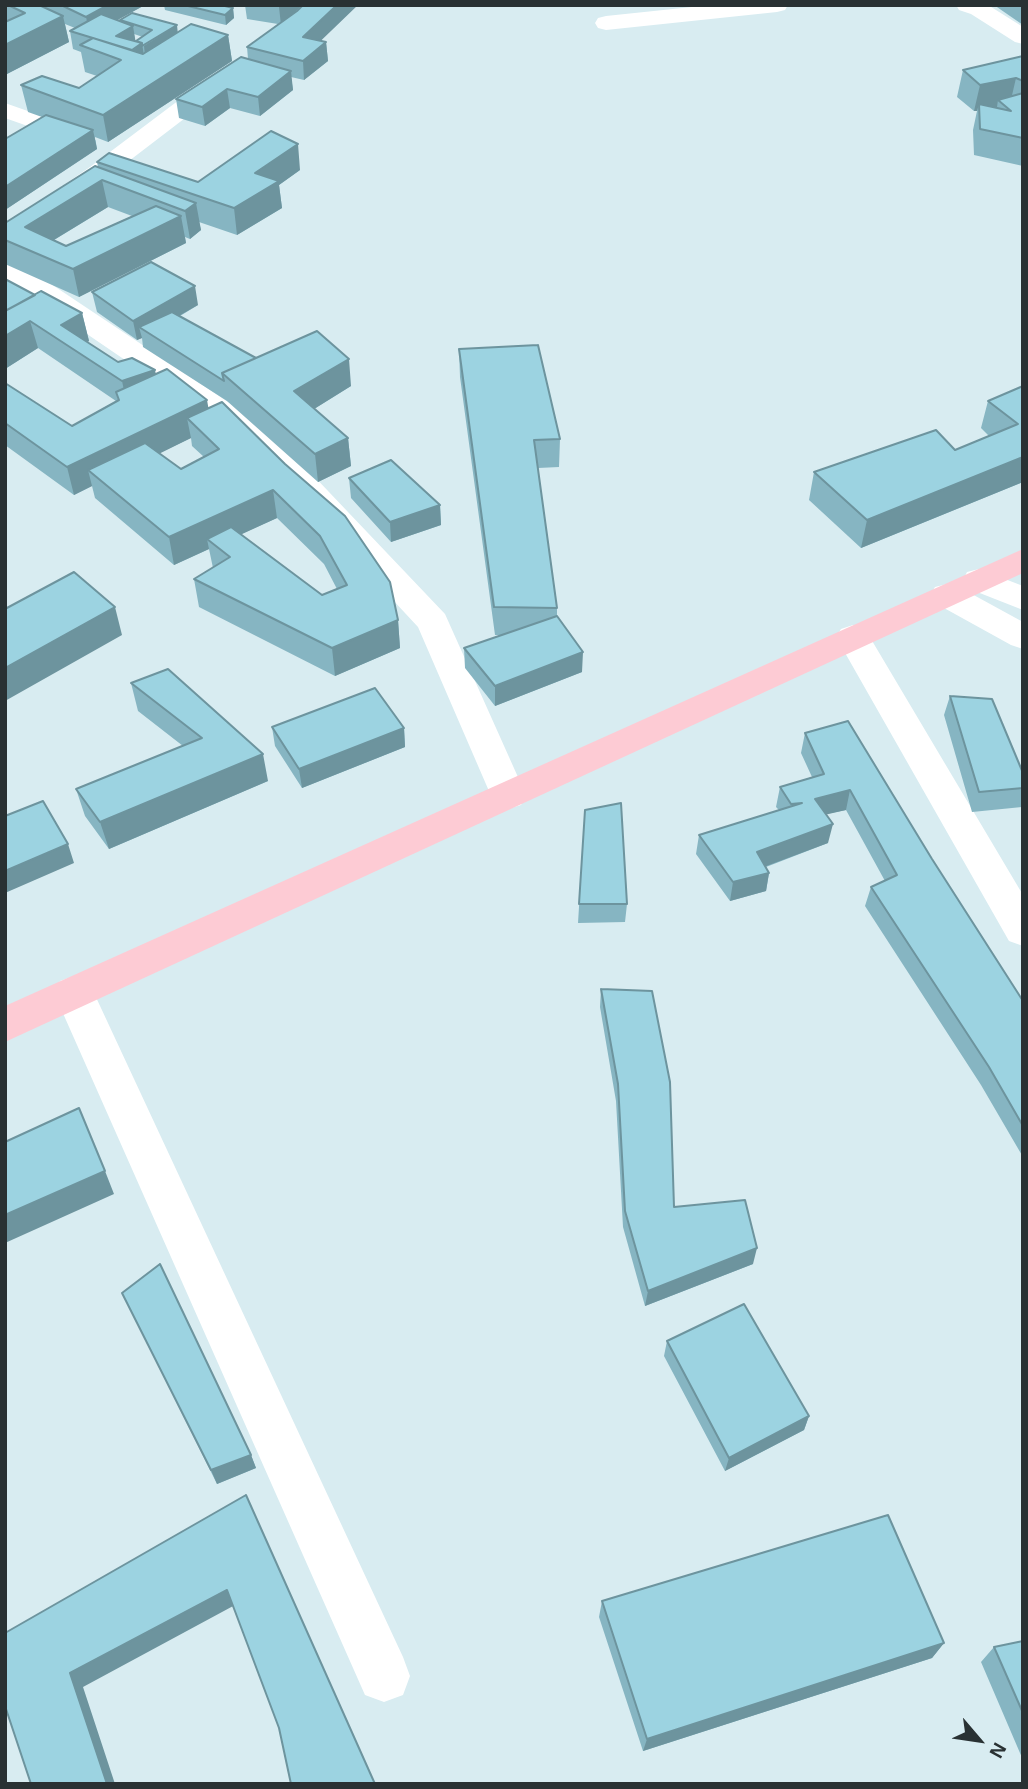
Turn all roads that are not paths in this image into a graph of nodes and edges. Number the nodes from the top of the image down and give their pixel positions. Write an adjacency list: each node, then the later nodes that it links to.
1 (777, 5): 3 (street)
2 (967, 5): 4 (street)
3 (606, 23)
4 (1023, 37)
5 (239, 66): 7 (street)
6 (5, 110): 7 (street)
7 (122, 153): 8 (street)
8 (5, 237)
9 (5, 266): 16 (street)
10 (1023, 560): 11 (main road)
11 (979, 580): 12 (main road); 13 (street)
12 (947, 595): 14 (street); 15 (main road)
13 (1023, 599)
14 (1023, 637)
15 (853, 638): 16 (main road); 17 (street)
16 (508, 795): 18 (main road)
17 (1023, 930)
18 (74, 993): 19 (main road); 20 (street)
19 (5, 1025)
20 (384, 1676)

